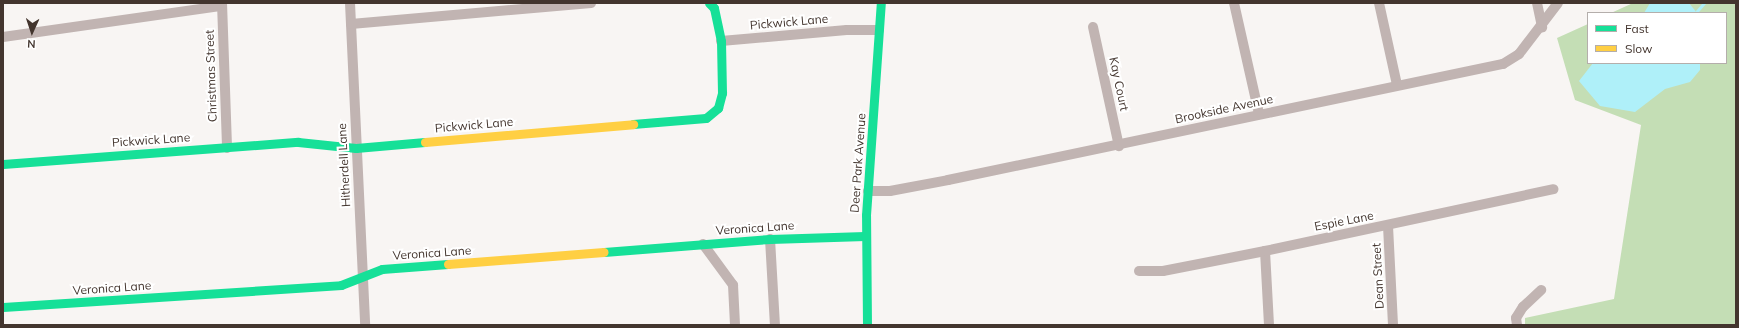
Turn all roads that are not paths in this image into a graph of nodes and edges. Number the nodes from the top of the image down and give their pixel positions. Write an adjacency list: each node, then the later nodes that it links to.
1 (350, 3): 10 (street, Hitherdell Lane)
2 (591, 3): 10 (street)
3 (709, 3): 15 (street)
4 (881, 3): 13 (street, Deer Park Avenue)
5 (1234, 3): 17 (street)
6 (1379, 3): 16 (street)
7 (1537, 3): 12 (street)
8 (1558, 3): 12 (street, Brookside Avenue)
9 (222, 4): 14 (street); 19 (street, Christmas Street)
10 (351, 24): 20 (street, Hitherdell Lane)
11 (1093, 27): 18 (street, Kay Court)
12 (1542, 27): 16 (street, Brookside Avenue)
13 (879, 30): 15 (street, Pickwick Lane); 23 (street, Deer Park Avenue)
14 (3, 37)
15 (721, 41): 20 (street, Pickwick Lane)
16 (1397, 86): 17 (street, Brookside Avenue)
17 (1259, 114): 18 (street, Brookside Avenue)
18 (1118, 146): 23 (street, Brookside Avenue)
19 (227, 148): 20 (street, Pickwick Lane); 21 (street, Pickwick Lane)
20 (356, 148): 30 (street, Hitherdell Lane)
21 (3, 164)
22 (1553, 189): 24 (street, Espie Lane)
23 (868, 191): 25 (street, Deer Park Avenue)
24 (1388, 226): 28 (street, Espie Lane); 38 (street, Dean Street)
25 (865, 236): 26 (street, Veronica Lane); 36 (street, Deer Park Avenue)
26 (770, 239): 27 (street, Veronica Lane); 35 (street)
27 (703, 244): 30 (street, Veronica Lane); 34 (street)
28 (1266, 251): 29 (street, Espie Lane); 37 (street)
29 (1139, 271)
30 (362, 278): 32 (street, Veronica Lane); 33 (street, Hitherdell Lane)
31 (1541, 290): 39 (street)
32 (3, 307)
33 (365, 325)
34 (735, 325)
35 (775, 325)
36 (867, 325)
37 (1269, 325)
38 (1393, 325)
39 (1517, 325)

